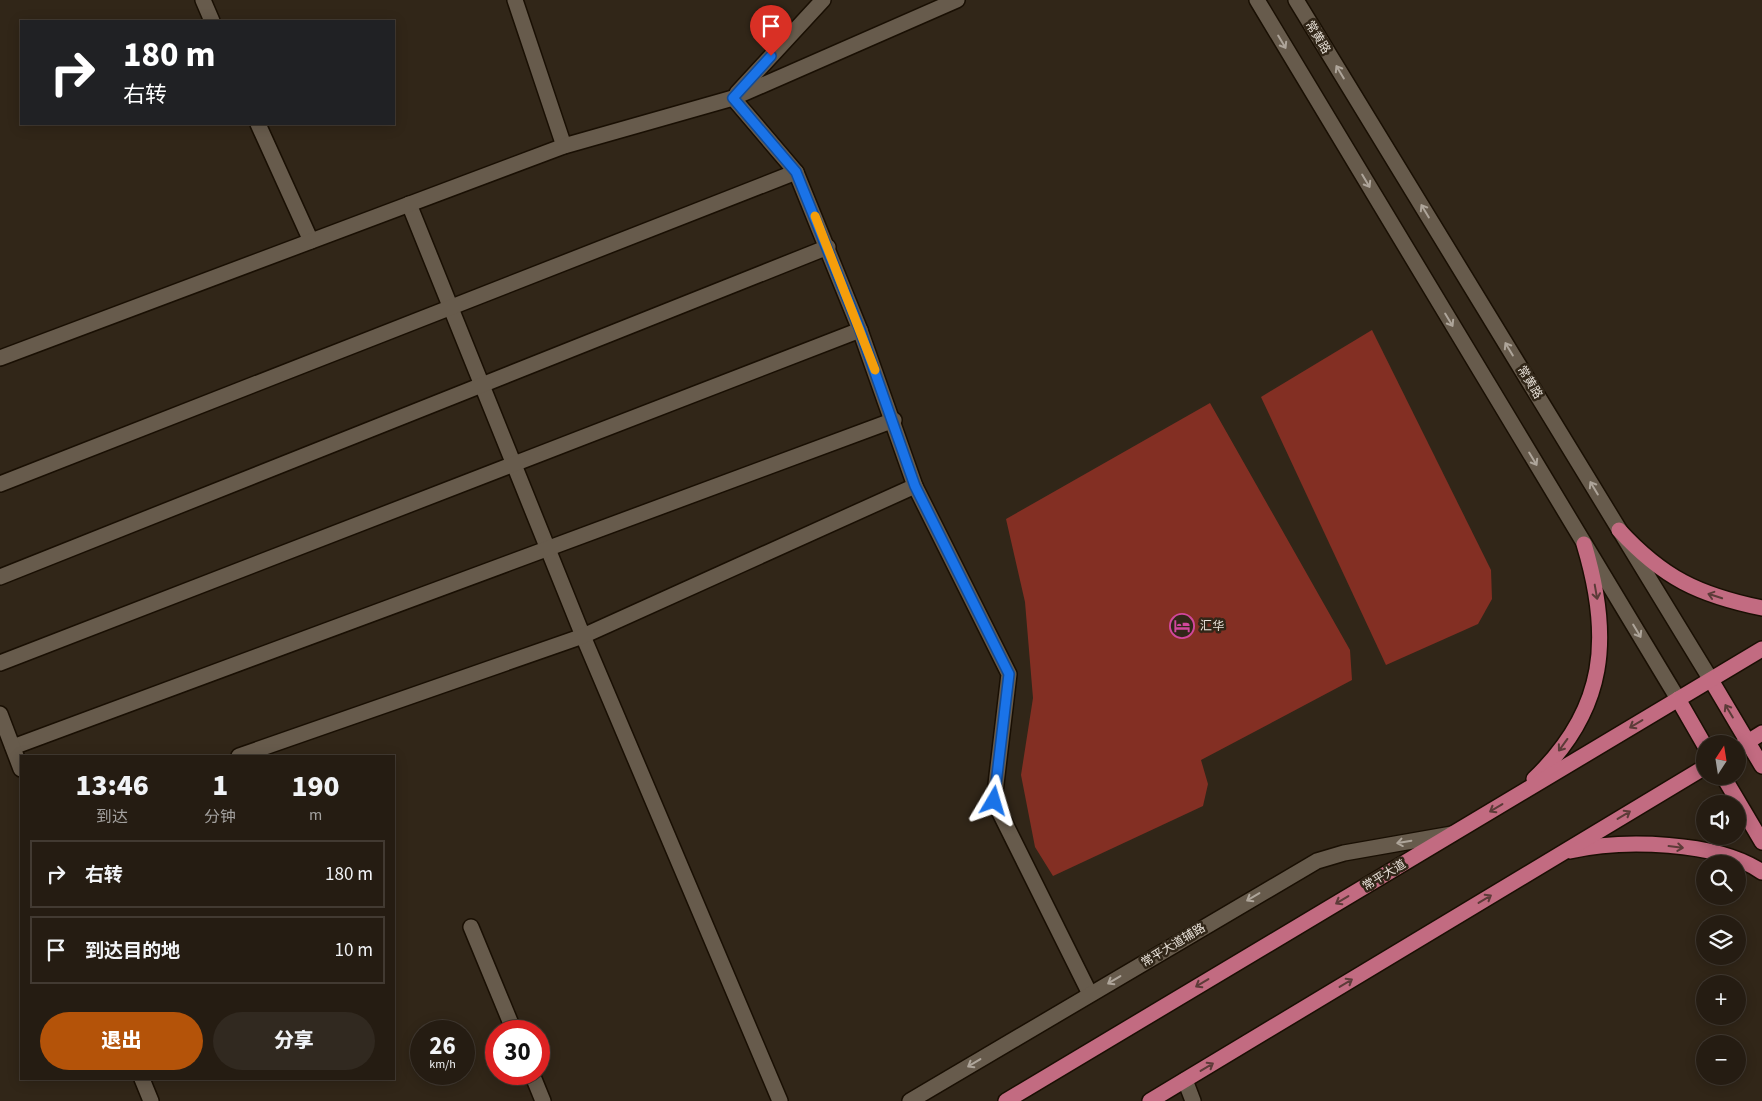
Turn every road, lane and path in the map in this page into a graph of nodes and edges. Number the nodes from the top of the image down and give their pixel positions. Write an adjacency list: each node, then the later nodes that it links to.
1 (203, 0): 7 (street)
2 (515, 0): 10 (street)
3 (823, 0): 8 (street)
4 (957, 0): 8 (street)
5 (1256, 0): 24 (street, one-way to 24)
6 (1296, 0): 23 (street, 常黄路, one-way to 6)
7 (212, 20)
8 (733, 98): 10 (street); 11 (street)
9 (258, 125): 13 (street)
10 (564, 146): 12 (street)
11 (796, 172): 14 (street); 15 (street)
12 (409, 204): 13 (street); 15 (street)
13 (311, 241): 17 (street)
14 (828, 247): 16 (street); 18 (street)
15 (451, 308): 18 (street); 21 (street)
16 (860, 330): 19 (street); 20 (street)
17 (0, 358)
18 (482, 385): 20 (street); 26 (street)
19 (894, 420): 22 (street); 25 (street)
20 (514, 464): 25 (street); 30 (street)
21 (0, 484)
22 (915, 486): 28 (street); 51 (street)
23 (1620, 530): 27 (main road, one-way to 23); 31 (street, 常黄路)
24 (1584, 544): 32 (street, one-way to 32); 45 (main road, one-way to 45)
25 (548, 548): 28 (street); 38 (street)
26 (0, 577)
27 (1762, 608)
28 (583, 636): 40 (street); 58 (street)
29 (1762, 649): 31 (main road, 常平大道)
30 (0, 663)
31 (1711, 680): 32 (main road, 常平大道); 36 (main road, 常黄路, one-way to 31)
32 (1678, 700): 35 (main road); 45 (main road, 常平大道, one-way to 45)
33 (0, 714): 38 (street)
34 (1762, 733): 37 (main road)
35 (1699, 735)
36 (1738, 735)
37 (1746, 743)
38 (13, 747): 41 (street)
39 (1746, 748): 42 (main road, 常黄路)
40 (242, 755)
41 (20, 766)
42 (1762, 766)
43 (1696, 772): 48 (main road, one-way to 43)
44 (1728, 785): 47 (main road)
45 (1518, 795): 46 (main road, 常平大道, one-way to 46)
46 (1452, 834): 51 (street, 常平大道辅路, one-way to 51); 60 (main road, 常平大道, one-way to 60)
47 (1762, 842)
48 (1558, 854): 49 (main road, one-way to 49); 54 (main road, one-way to 48)
49 (1762, 872)
50 (471, 927): 52 (street)
51 (1090, 994): 59 (street, 常平大道辅路, one-way to 59)
52 (509, 1020)
53 (142, 1080): 56 (street)
54 (1185, 1080): 61 (main road); 62 (street)
55 (536, 1085): 57 (street)
56 (151, 1101)
57 (543, 1101)
58 (780, 1101)
59 (910, 1101)
60 (1006, 1101)
61 (1150, 1101)
62 (1193, 1101)

